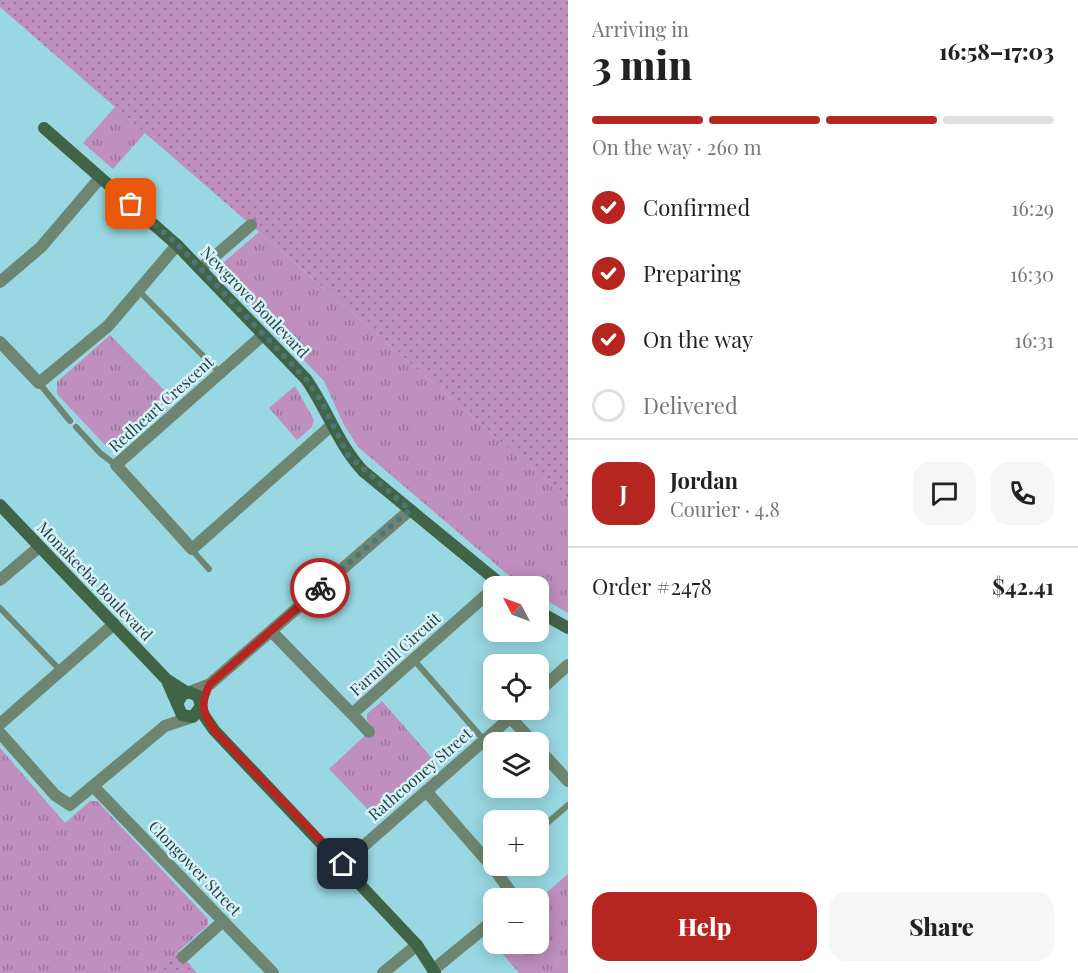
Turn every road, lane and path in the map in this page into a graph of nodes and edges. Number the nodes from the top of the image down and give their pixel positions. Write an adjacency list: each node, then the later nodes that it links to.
1 (44, 128): 2 (street, Newgrove Boulevard)
2 (100, 178): 4 (street, Newgrove Boulevard); 6 (street)
3 (251, 225): 5 (street)
4 (177, 244): 5 (street, Newgrove Boulevard); 7 (street)
5 (200, 269): 8 (street, Newgrove Boulevard)
6 (0, 282)
7 (139, 291): 10 (lane); 11 (street)
8 (263, 335): 10 (street, Redheart Crescent); 13 (street, Newgrove Boulevard)
9 (0, 342): 11 (street)
10 (219, 373): 15 (street, Redheart Crescent)
11 (39, 383): 12 (lane)
12 (70, 421)
13 (332, 425): 17 (street, Newgrove Boulevard); 19 (street)
14 (76, 427): 15 (lane)
15 (116, 465): 19 (street, Redheart Crescent)
16 (0, 505): 18 (street, Monakeeba Boulevard)
17 (410, 510): 21 (street, Newgrove Boulevard); 28 (street)
18 (39, 547): 22 (street); 26 (street, Monakeeba Boulevard)
19 (192, 549): 20 (lane)
20 (209, 569)
21 (486, 576)
22 (0, 580)
23 (483, 598): 29 (street, Farmhill Circuit)
24 (0, 608): 31 (lane)
25 (549, 617): 27 (street)
26 (114, 624): 31 (street); 32 (street, Monakeeba Boulevard)
27 (568, 628)
28 (271, 631): 34 (street); 38 (street, Farmhill Circuit)
29 (413, 660): 38 (street, Farmhill Circuit); 47 (lane)
30 (568, 665): 33 (street)
31 (61, 671): 41 (street)
32 (166, 679): 35 (street, Monakeeba Boulevard); 36 (street, Monakeeba Boulevard)
33 (549, 682)
34 (210, 684): 35 (street); 37 (street)
35 (189, 692): 36 (street); 37 (street)
36 (177, 704): 39 (street); 42 (street)
37 (201, 706): 39 (street); 43 (street)
38 (352, 714): 44 (street)
39 (189, 717): 42 (street); 43 (street)
40 (507, 720): 45 (street, Rathcooney Street)
41 (0, 724)
42 (165, 726): 51 (street)
43 (214, 730): 56 (street)
44 (369, 732)
45 (493, 732)
46 (0, 733): 51 (street)
47 (483, 739)
48 (483, 741): 52 (street, Rathcooney Street)
49 (549, 760): 50 (street)
50 (568, 781)
51 (94, 787): 57 (street, Clongower Street)
52 (426, 791): 55 (street); 56 (street, Rathcooney Street)
53 (568, 805): 54 (lane)
54 (549, 821)
55 (483, 853)
56 (343, 864): 59 (street)
57 (222, 922): 60 (street); 62 (street, Clongower Street)
58 (483, 929): 61 (street)
59 (417, 945): 61 (street); 63 (street)
60 (183, 957)
61 (434, 971)
62 (273, 973)
63 (383, 973)

